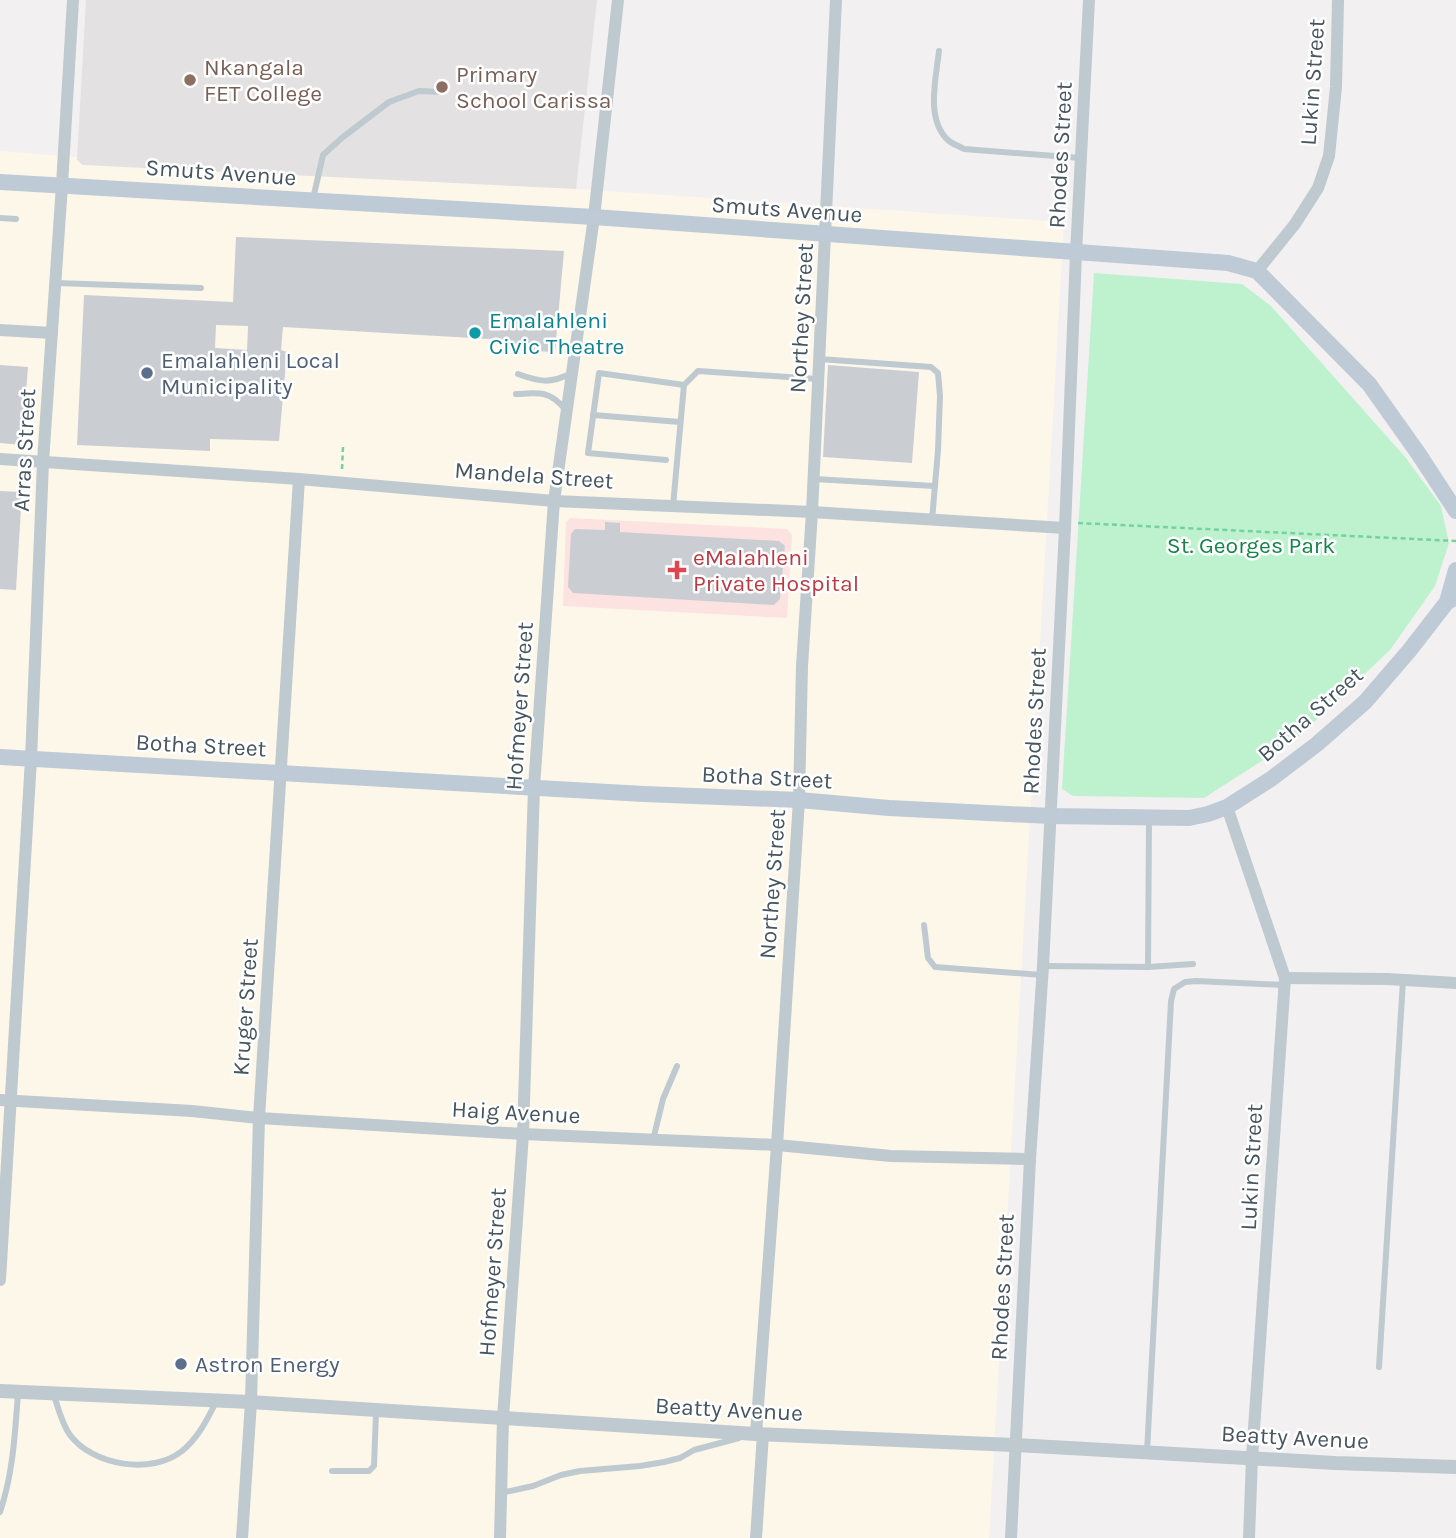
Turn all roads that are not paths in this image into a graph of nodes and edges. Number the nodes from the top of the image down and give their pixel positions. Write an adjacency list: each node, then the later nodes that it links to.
1 (73, 0): 10 (street, Arras Street)
2 (618, 0): 12 (street, Hofmeyer Street)
3 (836, 0): 15 (street, Northey Street)
4 (1089, 0): 8 (street, Rhodes Street)
5 (1338, 0): 17 (street, Lukin Street)
6 (939, 51): 8 (lane)
7 (442, 92): 11 (lane)
8 (1081, 158): 16 (street, Rhodes Street)
9 (0, 181): 10 (main road, Smuts Avenue)
10 (62, 185): 11 (main road, Smuts Avenue); 18 (street, Arras Street)
11 (312, 201): 12 (main road, Smuts Avenue)
12 (594, 217): 15 (main road, Smuts Avenue); 23 (street, Hofmeyer Street)
13 (0, 218): 14 (lane)
14 (16, 219)
15 (826, 235): 16 (main road, Smuts Avenue); 22 (street, Northey Street)
16 (1076, 253): 17 (main road, Smuts Avenue); 42 (street, Rhodes Street)
17 (1257, 271): 39 (main road)
18 (56, 283): 19 (lane); 21 (street, Arras Street)
19 (201, 288)
20 (0, 330): 21 (street)
21 (52, 332): 33 (street, Arras Street)
22 (819, 359): 25 (street, Northey Street); 36 (lane)
23 (572, 373): 24 (lane); 28 (street, Hofmeyer Street)
24 (518, 374)
25 (818, 379): 26 (lane); 35 (street, Northey Street)
26 (684, 385): 29 (lane); 30 (lane)
27 (516, 394): 28 (lane)
28 (566, 410): 37 (street, Hofmeyer Street)
29 (593, 415): 30 (lane); 32 (lane)
30 (680, 422): 38 (lane)
31 (0, 459): 33 (street, Mandela Street)
32 (666, 460)
33 (43, 461): 34 (street, Mandela Street); 46 (street, Arras Street)
34 (299, 479): 37 (street, Mandela Street); 47 (street, Kruger Street)
35 (814, 479): 36 (lane); 40 (street, Northey Street)
36 (934, 486): 41 (lane)
37 (554, 501): 38 (street, Mandela Street); 48 (street, Hofmeyer Street)
38 (673, 506): 40 (street, Mandela Street)
39 (1456, 511)
40 (812, 512): 41 (street, Mandela Street); 49 (street, Northey Street)
41 (932, 520): 42 (street, Mandela Street)
42 (1065, 525): 51 (street, Rhodes Street)
43 (1456, 570): 44 (main road)
44 (1451, 603): 50 (main road, Botha Street)
45 (0, 757): 46 (main road, Botha Street)
46 (31, 759): 47 (main road, Botha Street); 61 (street, Arras Street)
47 (281, 772): 48 (main road, Botha Street); 62 (street, Kruger Street)
48 (534, 787): 49 (main road, Botha Street); 63 (street, Hofmeyer Street)
49 (799, 800): 51 (main road, Botha Street); 65 (street, Northey Street)
50 (1227, 807): 52 (main road, Botha Street); 58 (street, Lukin Street)
51 (1050, 816): 52 (main road, Botha Street); 56 (street, Rhodes Street)
52 (1149, 818): 55 (lane)
53 (924, 925): 56 (lane)
54 (1194, 964): 55 (lane)
55 (1147, 967): 56 (lane)
56 (1042, 970): 66 (street, Rhodes Street)
57 (1403, 980): 58 (street); 59 (street); 68 (lane)
58 (1285, 981): 78 (lane); 79 (street, Lukin Street)
59 (1456, 983)
60 (677, 1066): 64 (lane)
61 (5, 1101): 62 (street, Haig Avenue); 67 (street, Arras Street)
62 (259, 1118): 63 (street, Haig Avenue); 73 (street, Kruger Street)
63 (523, 1134): 64 (street, Haig Avenue); 75 (street, Hofmeyer Street)
64 (653, 1140): 65 (street, Haig Avenue)
65 (777, 1145): 66 (street, Haig Avenue); 76 (street, Northey Street)
66 (1030, 1159): 77 (street, Rhodes Street)
67 (0, 1280)
68 (1379, 1367)
69 (0, 1391): 70 (street, Beatty Avenue)
70 (18, 1392): 71 (street, Beatty Avenue); 83 (lane)
71 (53, 1393): 72 (street, Beatty Avenue); 72 (lane)
72 (216, 1400): 73 (street, Beatty Avenue)
73 (251, 1402): 74 (street, Beatty Avenue); 84 (street, Kruger Street)
74 (376, 1410): 75 (street, Beatty Avenue); 81 (lane)
75 (503, 1418): 76 (street, Beatty Avenue); 82 (street, Hofmeyer Street)
76 (759, 1434): 77 (street, Beatty Avenue); 82 (lane); 86 (street, Northey Street)
77 (1014, 1445): 78 (street, Beatty Avenue); 87 (street, Rhodes Street)
78 (1147, 1452): 79 (street, Beatty Avenue)
79 (1252, 1458): 80 (street, Beatty Avenue); 88 (street, Lukin Street)
80 (1456, 1467)
81 (332, 1471)
82 (501, 1493): 85 (street, Hofmeyer Street)
83 (0, 1512)
84 (242, 1538)
85 (500, 1538)
86 (756, 1538)
87 (1011, 1538)
88 (1248, 1538)

